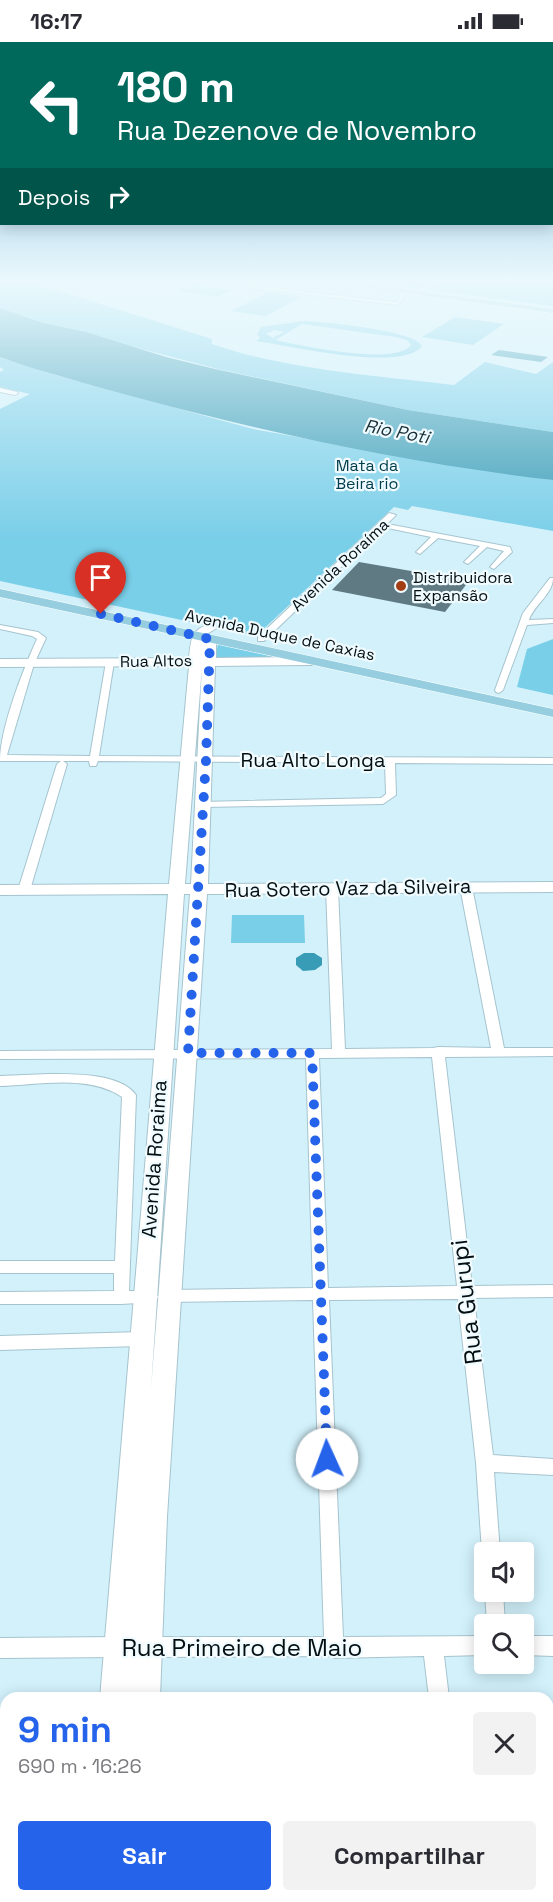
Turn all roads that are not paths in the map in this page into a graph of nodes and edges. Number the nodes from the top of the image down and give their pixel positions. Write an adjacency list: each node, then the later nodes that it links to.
1 (0, 390): 2 (street)
2 (15, 393)
3 (392, 515): 4 (street, Avenida Roraíma)
4 (382, 525): 5 (street); 17 (street, Avenida Roraíma)
5 (437, 535): 6 (street); 7 (street)
6 (486, 544): 8 (street); 9 (street)
7 (420, 552)
8 (468, 562)
9 (494, 567)
10 (553, 580): 14 (street)
11 (0, 584): 16 (main road, Avenida Duque de Caxias)
12 (0, 593): 16 (main road, Avenida Duque de Caxias)
13 (553, 621): 14 (street)
14 (524, 623): 23 (street)
15 (0, 627): 22 (street)
16 (206, 635): 17 (main road, Avenida Duque de Caxias); 18 (street, Avenida Roraima); 19 (main road, Avenida Duque de Caxias)
17 (261, 639): 23 (main road, Avenida Duque de Caxias)
18 (203, 660): 19 (street, Rua Altos); 20 (street, Rua Altos); 28 (street, Avenida Roraima); 28 (street, Avenida Roraima)
19 (312, 661): 25 (main road, Avenida Duque de Caxias)
20 (110, 662): 22 (street, Rua Altos); 30 (street)
21 (0, 663): 22 (street, Rua Altos)
22 (30, 664): 26 (street)
23 (499, 690): 24 (main road, Avenida Duque de Caxias)
24 (553, 702)
25 (553, 713)
26 (0, 760): 30 (street, Rua Alto Longa); 31 (street, Rua Alto Longa)
27 (390, 760): 28 (street, Rua Alto Longa); 29 (street, Rua Alto Longa); 32 (street)
28 (193, 761): 30 (street, Rua Alto Longa); 32 (street, Avenida Roraima); 38 (street, Avenida Roraima)
29 (553, 761)
30 (93, 762): 31 (street, Rua Alto Longa)
31 (62, 764): 37 (street)
32 (203, 804): 38 (street, Avenida Roraima)
33 (466, 887): 34 (street, Rua Sotero Vaz da Silveira); 35 (street, Rua Sotero Vaz da Silveira); 40 (street)
34 (553, 887)
35 (332, 889): 38 (street, Rua Sotero Vaz da Silveira); 45 (street)
36 (0, 890): 37 (street, Rua Sotero Vaz da Silveira)
37 (24, 890): 38 (street, Rua Sotero Vaz da Silveira)
38 (188, 890): 42 (street, Avenida Roraima); 43 (street, Avenida Roraima)
39 (438, 1051): 40 (street); 45 (street); 51 (street, Rua Gurupi)
40 (498, 1051): 41 (street)
41 (553, 1052)
42 (162, 1053): 43 (street); 46 (street); 56 (street, Avenida Roraima)
43 (188, 1053): 44 (street); 53 (street, Avenida Roraima)
44 (312, 1053): 45 (street); 52 (street)
45 (339, 1053)
46 (0, 1055)
47 (0, 1081): 49 (street)
48 (0, 1267): 49 (street)
49 (121, 1267): 55 (street)
50 (553, 1291): 51 (street)
51 (465, 1293): 52 (street); 59 (street, Rua Gurupi)
52 (321, 1294): 53 (street); 71 (street)
53 (171, 1295): 56 (street); 61 (street, Avenida Roraima)
54 (0, 1298): 55 (street)
55 (121, 1298): 56 (street)
56 (144, 1298): 57 (street, Avenida Roraima)
57 (141, 1339): 58 (street); 62 (street, Avenida Roraima)
58 (0, 1342)
59 (485, 1463): 60 (street); 63 (street, Rua Gurupi)
60 (553, 1467)
61 (154, 1517): 62 (street); 69 (street, Avenida Roraima)
62 (127, 1519): 68 (street, Avenida Roraima)
63 (491, 1542)
64 (433, 1646): 65 (street, Rua Primeiro de Maio); 71 (street, Rua Primeiro de Maio); 74 (street)
65 (474, 1646)
66 (534, 1646): 67 (street)
67 (553, 1646)
68 (118, 1647): 69 (street, Rua Primeiro de Maio); 70 (street, Rua Primeiro de Maio); 72 (street, Avenida Roraima)
69 (148, 1647): 71 (street, Rua Primeiro de Maio); 73 (street, Avenida Roraima)
70 (0, 1648)
71 (334, 1648)
72 (115, 1692)
73 (145, 1692)
74 (438, 1692)

